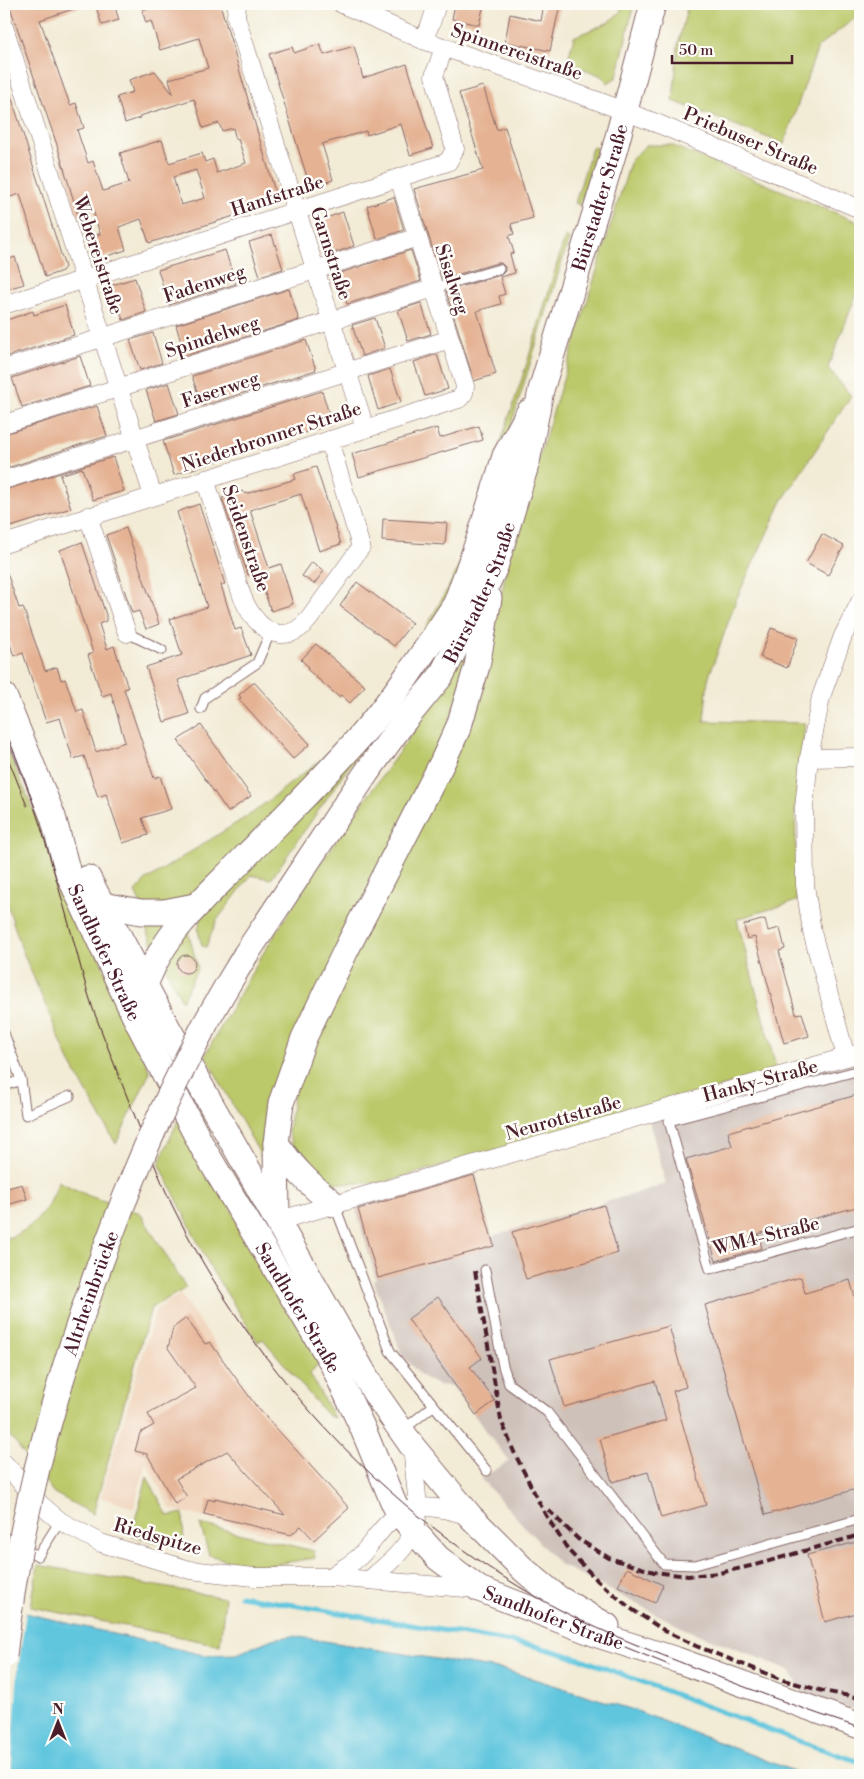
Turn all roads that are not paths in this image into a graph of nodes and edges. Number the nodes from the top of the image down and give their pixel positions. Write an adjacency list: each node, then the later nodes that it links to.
1 (237, 4): 11 (street, Garnstraße)
2 (342, 4): 6 (street, Spinnereistraße)
3 (437, 4): 6 (street)
4 (652, 4): 8 (main road, Bürstadter Straße)
5 (5, 37): 15 (street, Webereistraße)
6 (423, 40): 7 (street, Spinnereistraße)
7 (444, 48): 8 (street, Spinnereistraße); 9 (street, Hanfstraße)
8 (625, 112): 10 (street, Priebuser Straße); 24 (main road, Bürstadter Straße)
9 (399, 178): 11 (street, Hanfstraße); 12 (street, Sisalweg)
10 (859, 205)
11 (296, 211): 14 (street, Garnstraße); 15 (street, Hanfstraße)
12 (418, 238): 14 (street, Fadenweg); 16 (street, Sisalweg)
13 (499, 269): 16 (lane)
14 (315, 270): 18 (street, Garnstraße); 19 (street, Fadenweg)
15 (84, 280): 17 (street, Hanfstraße); 19 (street, Webereistraße)
16 (434, 288): 18 (street, Spindelweg); 20 (street, Sisalweg)
17 (4, 305)
18 (331, 320): 22 (street, Garnstraße); 23 (street, Spindelweg)
19 (103, 337): 21 (street, Fadenweg); 23 (street, Webereistraße)
20 (450, 339): 22 (street, Faserweg); 25 (street, Sisalweg)
21 (4, 369)
22 (347, 371): 27 (street, Garnstraße); 28 (street, Faserweg)
23 (119, 388): 26 (street, Spindelweg); 28 (street, Webereistraße)
24 (541, 390): 35 (main road, Bürstadter Straße); 36 (main road, Bürstadter Straße)
25 (464, 394): 27 (street, Niederbronner Straße)
26 (4, 424)
27 (365, 428): 29 (street, Niederbronner Straße)
28 (135, 439): 31 (street, Faserweg); 32 (street, Webereistraße)
29 (329, 440): 30 (street, Niederbronner Straße); 39 (street)
30 (205, 479): 32 (street, Niederbronner Straße); 39 (street, Seidenstraße)
31 (4, 480)
32 (153, 496): 33 (street, Niederbronner Straße)
33 (88, 516): 34 (street, Niederbronner Straße); 38 (street)
34 (4, 544)
35 (495, 567): 43 (main road, Bürstadter Straße); 59 (main road)
36 (457, 602): 43 (main road, Bürstadter Straße); 48 (main road)
37 (860, 602): 45 (street)
38 (126, 633): 40 (lane)
39 (270, 633): 42 (lane)
40 (162, 650)
41 (4, 696): 46 (main road, Sandhofer Straße)
42 (201, 709)
43 (404, 721): 49 (main road, Bürstadter Straße)
44 (860, 757): 45 (street)
45 (809, 758): 53 (street)
46 (53, 817): 47 (main road, Sandhofer Straße); 51 (main road, Sandhofer Straße)
47 (102, 905): 48 (main road); 50 (main road, Sandhofer Straße)
48 (195, 906): 50 (main road)
49 (246, 954): 77 (main road, Altrheinbrücke, bridge)
50 (145, 983): 51 (main road); 61 (main road, Sandhofer Straße)
51 (135, 1017): 63 (main road, Sandhofer Straße)
52 (4, 1034): 55 (lane)
53 (853, 1055): 60 (street, Neurottstraße)
54 (860, 1070): 58 (lane, Hanky-Straße)
55 (21, 1080): 56 (lane); 57 (lane)
56 (4, 1086)
57 (70, 1096)
58 (669, 1121): 62 (lane, WM4-Straße)
59 (276, 1143): 60 (main road); 61 (main road)
60 (334, 1204): 61 (street, Neurottstraße); 65 (lane)
61 (277, 1221): 63 (main road); 66 (main road, Sandhofer Straße)
62 (860, 1228)
63 (255, 1234): 70 (main road, Sandhofer Straße)
64 (485, 1270): 71 (lane)
65 (433, 1406): 66 (lane); 68 (lane)
66 (407, 1439): 69 (main road, Sandhofer Straße); 70 (street)
67 (4, 1464): 72 (street, Riedspitze)
68 (486, 1472)
69 (470, 1516): 70 (street); 78 (main road, Sandhofer Straße)
70 (410, 1517): 74 (street); 75 (street); 76 (main road, Sandhofer Straße)
71 (860, 1519)
72 (60, 1521): 73 (lane); 74 (street, Riedspitze)
73 (4, 1537)
74 (331, 1577): 75 (street, Riedspitze)
75 (369, 1580): 76 (street, Riedspitze)
76 (478, 1589): 78 (main road, Sandhofer Straße)
77 (4, 1656)
78 (677, 1660): 79 (main road, Sandhofer Straße)
79 (860, 1726)

